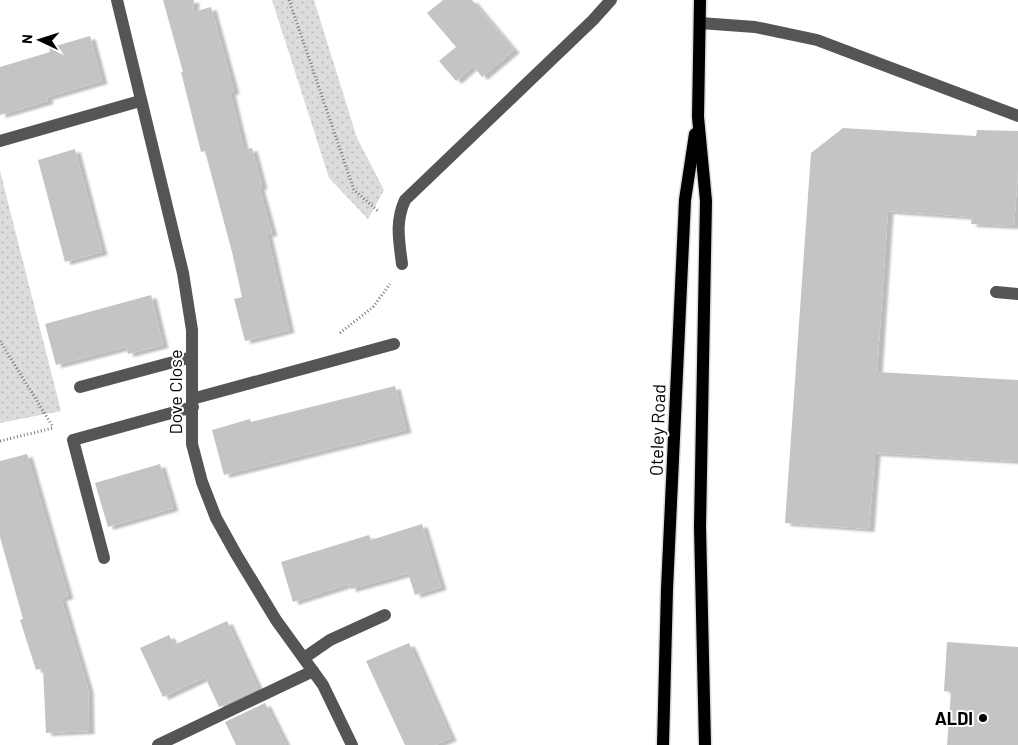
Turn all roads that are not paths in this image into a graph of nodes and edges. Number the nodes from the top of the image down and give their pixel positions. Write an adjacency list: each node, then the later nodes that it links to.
1 (610, 0): 9 (street)
2 (700, 0): 4 (main road, Oteley Road)
3 (117, 2): 5 (street, Dove Close)
4 (700, 23): 6 (street); 7 (main road, Oteley Road)
5 (140, 101): 8 (street); 13 (street, Dove Close)
6 (1018, 116)
7 (698, 117): 22 (main road, Oteley Road); 23 (main road, Oteley Road)
8 (0, 141)
9 (402, 264)
10 (996, 292): 11 (street)
11 (1018, 294)
12 (394, 344): 15 (street)
13 (192, 357): 14 (street); 15 (street, Dove Close)
14 (80, 388)
15 (192, 403): 16 (street); 18 (street, Dove Close)
16 (104, 558)
17 (385, 615): 18 (street)
18 (304, 658): 19 (street, Dove Close)
19 (313, 671): 20 (street); 21 (street, Dove Close)
20 (158, 745)
21 (352, 745)
22 (663, 745)
23 (705, 745)

